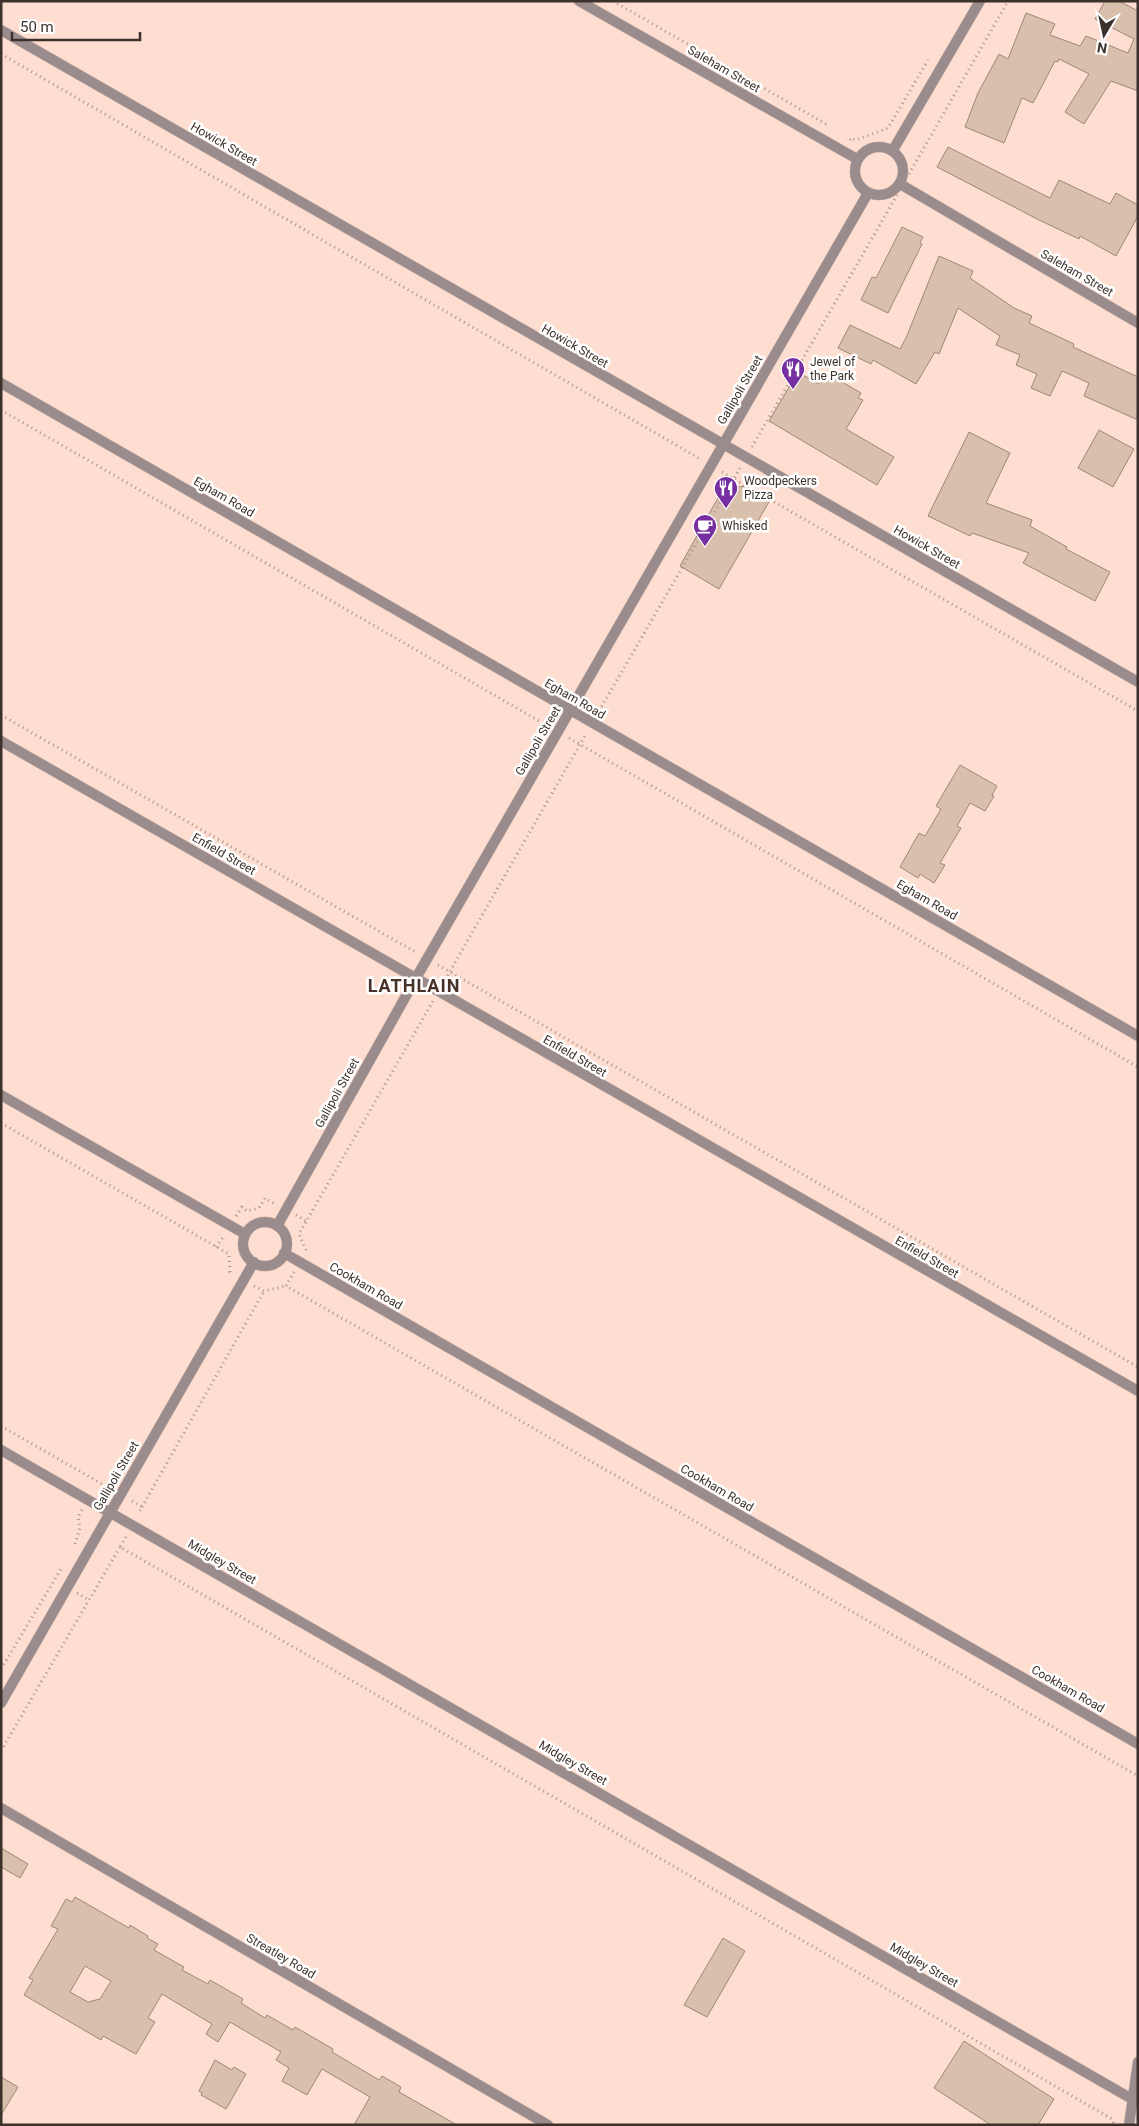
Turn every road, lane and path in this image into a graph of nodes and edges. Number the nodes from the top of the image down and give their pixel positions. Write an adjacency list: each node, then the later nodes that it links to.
1 (579, 1): 12 (street, Saleham Street)
2 (613, 1): 8 (path)
3 (980, 1): 11 (street)
4 (1008, 1): 14 (path)
5 (1, 30): 18 (street, Howick Street)
6 (933, 52): 10 (path)
7 (1, 54): 20 (path)
8 (834, 128)
9 (842, 133): 10 (path)
10 (851, 138): 12 (path)
11 (892, 150): 13 (street); 14 (street)
12 (844, 152): 13 (street, Saleham Street)
13 (857, 159): 15 (street)
14 (901, 184): 15 (street); 16 (street, Saleham Street); 19 (path)
15 (868, 193): 18 (street, Gallipoli Street)
16 (1138, 323)
17 (1, 383): 23 (street, Egham Road)
18 (723, 445): 19 (street, Howick Street); 20 (street, Gallipoli Street)
19 (745, 458): 21 (path); 22 (street, Howick Street)
20 (711, 465): 21 (path); 23 (street, Gallipoli Street)
21 (734, 478): 24 (path); 26 (path)
22 (1138, 682)
23 (570, 711): 26 (street, Egham Road); 28 (street, Gallipoli Street)
24 (1138, 711)
25 (1, 715): 28 (path)
26 (592, 723): 29 (path); 32 (street, Egham Road)
27 (1, 740): 30 (street, Enfield Street)
28 (427, 959): 29 (path); 30 (street, Gallipoli Street)
29 (450, 972): 31 (path); 47 (path)
30 (416, 978): 31 (street, Enfield Street); 35 (street, Gallipoli Street)
31 (438, 991): 36 (path); 48 (street, Enfield Street)
32 (1138, 1036)
33 (1, 1095): 37 (street)
34 (1, 1123): 40 (path)
35 (286, 1210): 36 (path); 37 (path); 38 (street, Gallipoli Street)
36 (306, 1221): 43 (path)
37 (230, 1226): 39 (street); 40 (path)
38 (277, 1226): 39 (street); 41 (street)
39 (245, 1234): 42 (street)
40 (216, 1246): 44 (path)
41 (284, 1253): 42 (street); 43 (street, Cookham Road)
42 (254, 1262): 44 (street, Gallipoli Street)
43 (300, 1262): 45 (path); 61 (street, Cookham Road)
44 (244, 1280): 46 (path); 51 (street, Gallipoli Street)
45 (286, 1286): 46 (path); 63 (path)
46 (264, 1291): 53 (path)
47 (1138, 1367)
48 (1138, 1391)
49 (1, 1426): 51 (path)
50 (1, 1450): 52 (street, Midgley Street)
51 (119, 1494): 53 (path); 54 (street, Gallipoli Street)
52 (87, 1499): 54 (street, Midgley Street); 57 (path)
53 (142, 1507): 55 (path)
54 (109, 1512): 55 (street, Midgley Street); 60 (street, Gallipoli Street)
55 (132, 1525): 56 (path); 66 (street, Midgley Street)
56 (120, 1547): 62 (path); 68 (path)
57 (72, 1550)
58 (63, 1565): 59 (path)
59 (1, 1669)
60 (1, 1702)
61 (1138, 1744)
62 (1, 1751)
63 (1138, 1776)
64 (1, 1808): 67 (street, Streatley Road)
65 (1138, 2062): 66 (street)
66 (1132, 2099): 69 (street)
67 (548, 2125)
68 (1114, 2125)
69 (1129, 2125)

